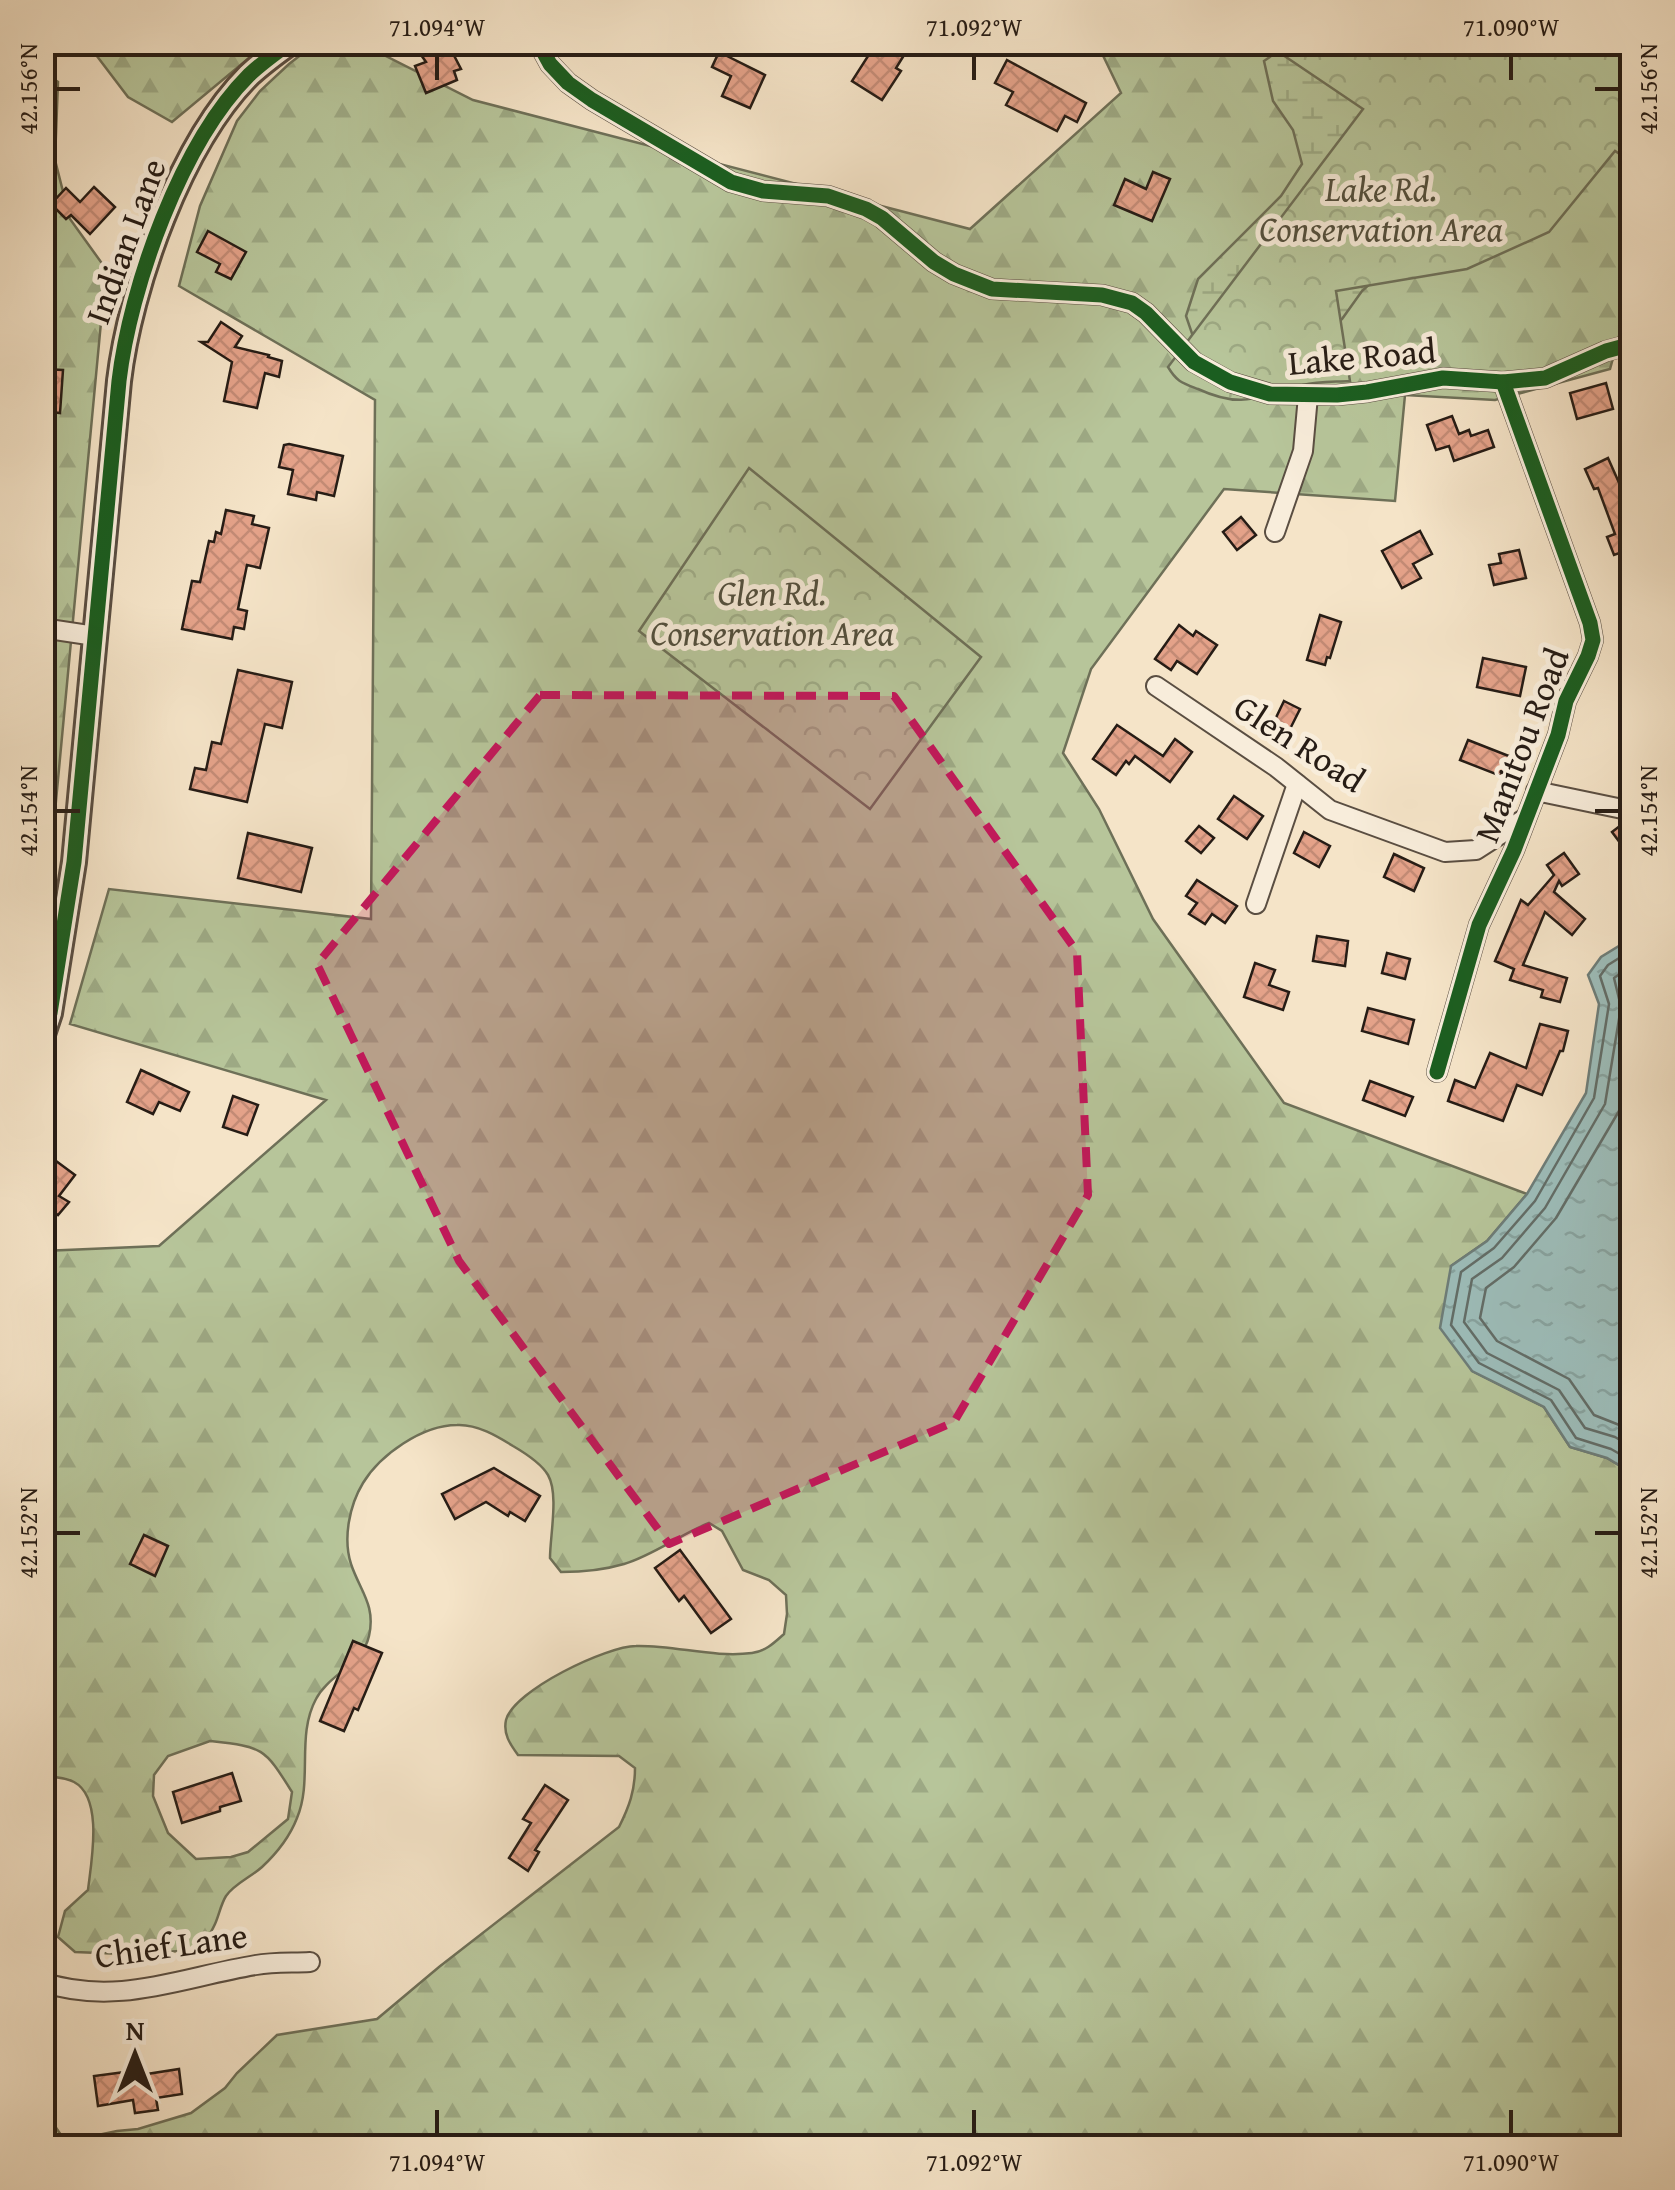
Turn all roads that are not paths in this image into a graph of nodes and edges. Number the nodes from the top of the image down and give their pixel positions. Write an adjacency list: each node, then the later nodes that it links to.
1 (291, 42): 8 (street, Indian Lane)
2 (538, 42): 5 (street, Lake Road)
3 (1632, 343): 4 (street, Lake Road)
4 (1503, 382): 5 (street, Lake Road); 11 (street, Manitou Road)
5 (1308, 396): 6 (street)
6 (1275, 532)
7 (42, 628): 8 (street)
8 (96, 636): 15 (street, Indian Lane)
9 (1156, 686): 10 (street, Glen Road)
10 (1296, 784): 13 (street, Glen Road); 14 (street)
11 (1536, 790): 12 (street); 13 (street, Manitou Road)
12 (1632, 811)
13 (1524, 819): 16 (street, Manitou Road)
14 (1256, 904)
15 (42, 1037)
16 (1437, 1072)
17 (310, 1962): 18 (street, Chief Lane)
18 (42, 1982)

